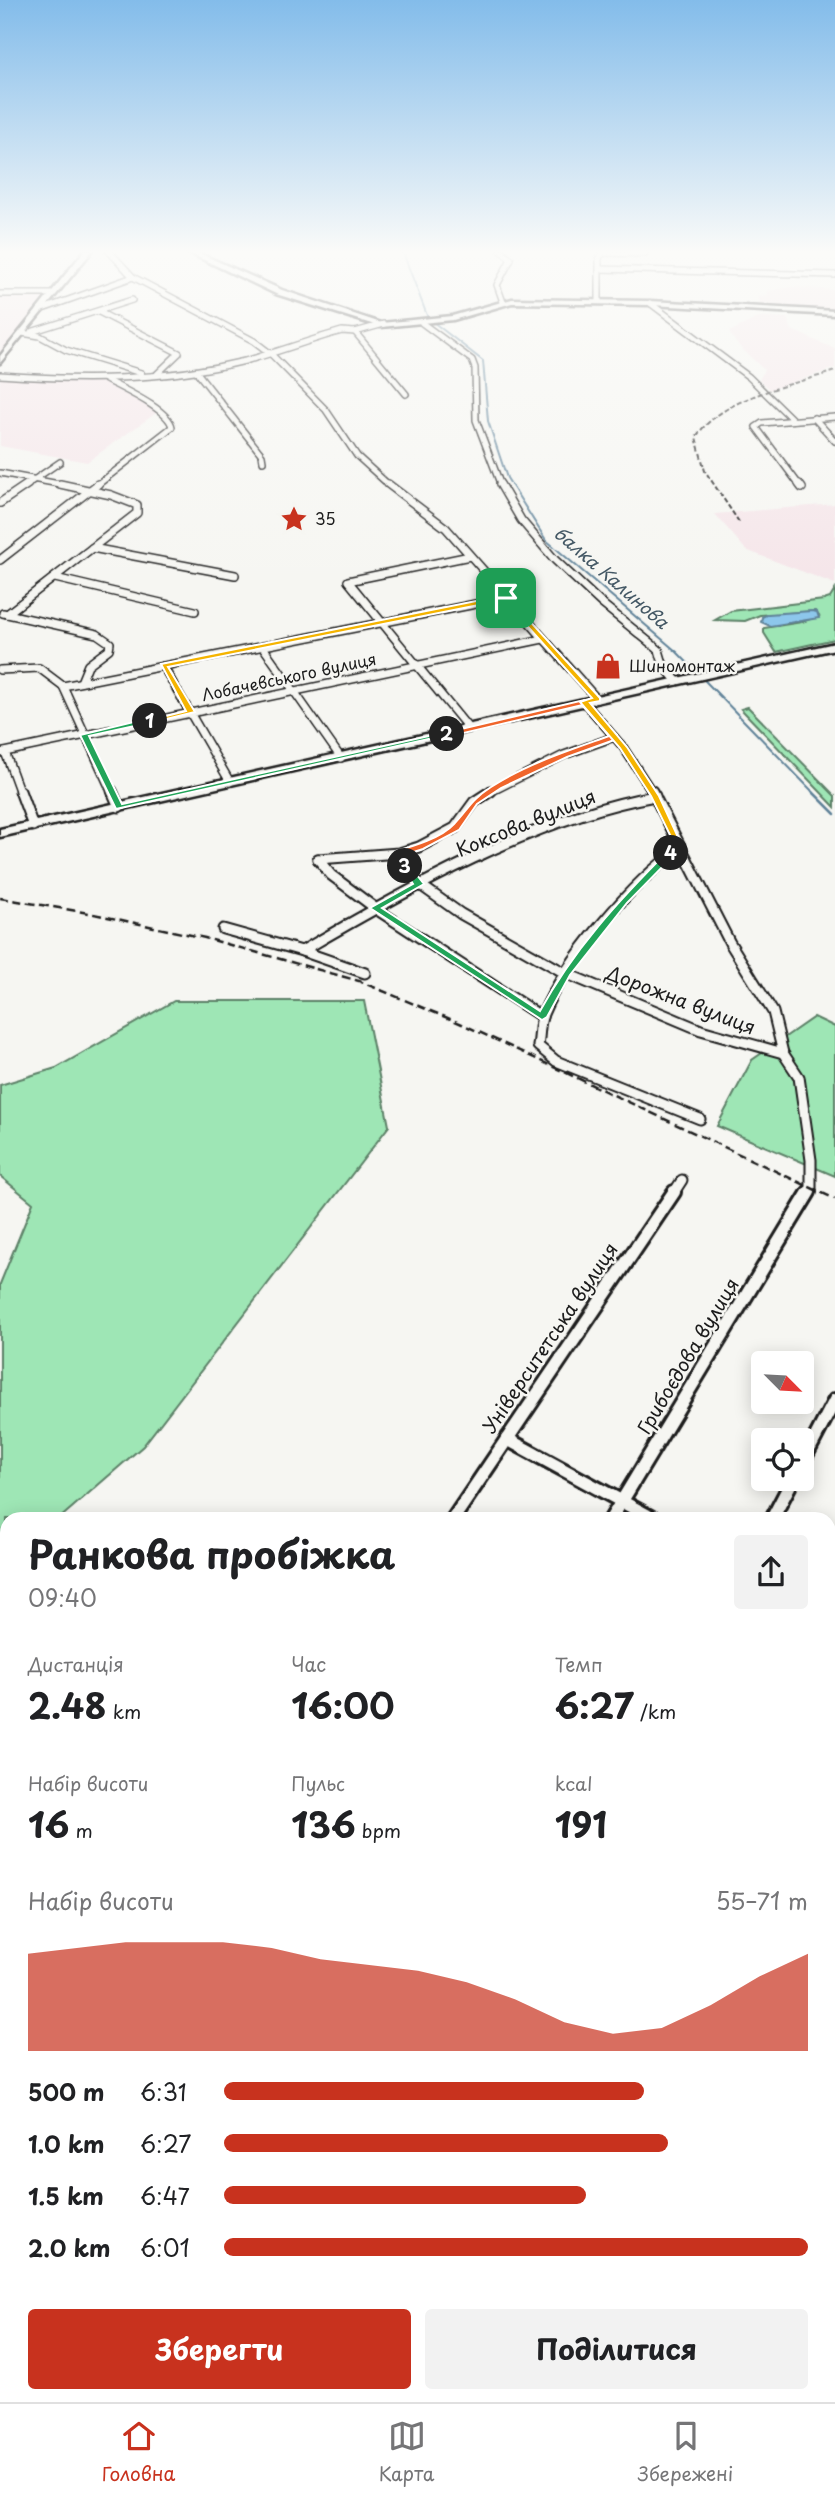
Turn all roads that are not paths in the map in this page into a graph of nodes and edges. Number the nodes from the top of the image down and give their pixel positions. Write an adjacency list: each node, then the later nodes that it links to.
1 (99, 362): 10 (street)
2 (169, 362): 10 (street)
3 (235, 362): 8 (street)
4 (279, 362): 25 (street)
5 (380, 362): 12 (street)
6 (473, 362): 39 (street)
7 (728, 362): 15 (street)
8 (196, 371): 10 (street); 17 (street)
9 (0, 374): 11 (street)
10 (154, 375): 11 (street)
11 (104, 379): 22 (street)
12 (406, 394)
13 (835, 417): 14 (street)
14 (814, 418): 15 (street); 16 (street)
15 (793, 419): 21 (street)
16 (835, 441)
17 (263, 461)
18 (60, 462): 20 (street)
19 (0, 473): 20 (street)
20 (34, 480): 22 (street); 23 (street)
21 (802, 488)
22 (90, 492): 24 (street); 26 (street)
23 (0, 503)
24 (92, 548): 27 (street); 28 (street)
25 (470, 556): 29 (street); 32 (street)
26 (0, 560)
27 (235, 575)
28 (55, 578): 30 (street); 31 (street)
29 (506, 598): 32 (street); 33 (street)
30 (195, 611)
31 (3, 613): 40 (street)
32 (384, 622): 34 (street); 36 (street)
33 (543, 639): 36 (street, Лобачевського вулиця); 43 (street)
34 (263, 646): 37 (street); 42 (street)
35 (835, 646): 39 (street)
36 (417, 665): 42 (street, Лобачевського вулиця); 46 (street)
37 (163, 666): 40 (street); 45 (street)
38 (0, 670): 41 (street)
39 (677, 681): 43 (street)
40 (81, 682): 41 (street)
41 (63, 685): 47 (street)
42 (293, 691): 45 (street, Лобачевського вулиця); 50 (street)
43 (597, 699): 44 (street)
44 (584, 702): 46 (street); 48 (street, Грибоєдова вулиця)
45 (191, 712): 47 (street, Лобачевського вулиця); 51 (street)
46 (469, 729): 50 (street)
47 (84, 735): 49 (street, Лобачевського вулиця); 53 (street)
48 (614, 737): 52 (street, Грибоєдова вулиця); 57 (street)
49 (2, 753): 54 (street)
50 (341, 758): 51 (street)
51 (230, 782): 53 (street)
52 (655, 796): 56 (street, Грибоєдова вулиця); 58 (street, Коксова вулиця)
53 (119, 807): 54 (street)
54 (33, 826): 55 (street)
55 (0, 833)
56 (681, 848): 63 (street); 65 (street, Грибоєдова вулиця)
57 (399, 853): 58 (street, Дорожна вулиця); 59 (street)
58 (419, 884): 59 (street, Коксова вулиця); 63 (street, Дорожна вулиця)
59 (375, 908): 61 (street, Коксова вулиця); 64 (street)
60 (223, 929): 61 (street)
61 (302, 951): 62 (street)
62 (365, 973)
63 (565, 973): 64 (street); 65 (street, Дорожна вулиця)
64 (542, 1017): 66 (street)
65 (783, 1053): 72 (street, Грибоєдова вулиця)
66 (699, 1119)
67 (682, 1180): 69 (street, Університетська вулиця)
68 (835, 1400): 70 (street)
69 (507, 1439): 72 (street); 73 (street, Університетська вулиця)
70 (814, 1440)
71 (787, 1491): 76 (street)
72 (622, 1502): 74 (street, Грибоєдова вулиця); 75 (street)
73 (458, 1512)
74 (616, 1512)
75 (641, 1512)
76 (776, 1512)

